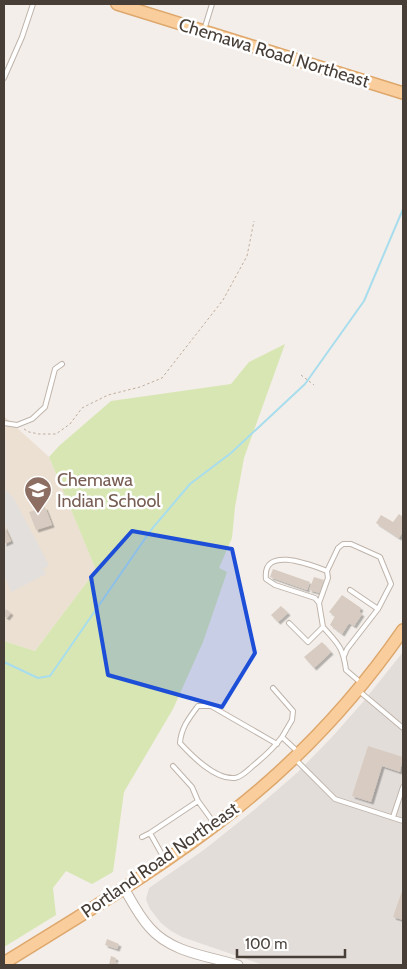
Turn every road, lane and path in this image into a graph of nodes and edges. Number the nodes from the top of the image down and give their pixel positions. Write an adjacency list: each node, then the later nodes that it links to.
1 (33, 4): 6 (lane)
2 (117, 4): 4 (main road, Chemawa Road Northeast)
3 (212, 4): 5 (lane)
4 (133, 6): 5 (main road, Chemawa Road Northeast)
5 (203, 31): 7 (main road, Chemawa Road Northeast)
6 (4, 78)
7 (403, 93)
8 (254, 221): 13 (path)
9 (62, 364): 13 (lane)
10 (301, 375): 11 (path)
11 (314, 385)
12 (4, 423): 13 (lane)
13 (17, 425)
14 (327, 571): 16 (lane); 16 (lane); 17 (lane)
15 (350, 590): 17 (lane)
16 (319, 603): 19 (lane)
17 (378, 609): 21 (lane)
18 (289, 623): 19 (lane)
19 (323, 627): 21 (lane)
20 (403, 630): 22 (main road, Portland Road Northeast)
21 (344, 656): 22 (lane)
22 (360, 686): 24 (lane); 27 (main road, Portland Road Northeast)
23 (273, 688): 25 (lane)
24 (403, 728)
25 (282, 737): 26 (lane); 27 (lane)
26 (277, 744): 26 (lane)
27 (296, 755): 31 (lane); 33 (main road, Portland Road Northeast)
28 (173, 766): 30 (lane)
29 (403, 787): 31 (lane)
30 (198, 801): 33 (lane); 34 (lane)
31 (393, 817): 32 (lane)
32 (403, 821)
33 (215, 825): 36 (main road, Portland Road Northeast)
34 (150, 833): 35 (lane); 36 (lane)
35 (142, 837)
36 (166, 861): 37 (main road, Portland Road Northeast)
37 (124, 888): 38 (main road, Portland Road Northeast); 39 (street)
38 (4, 963)
39 (238, 965)

